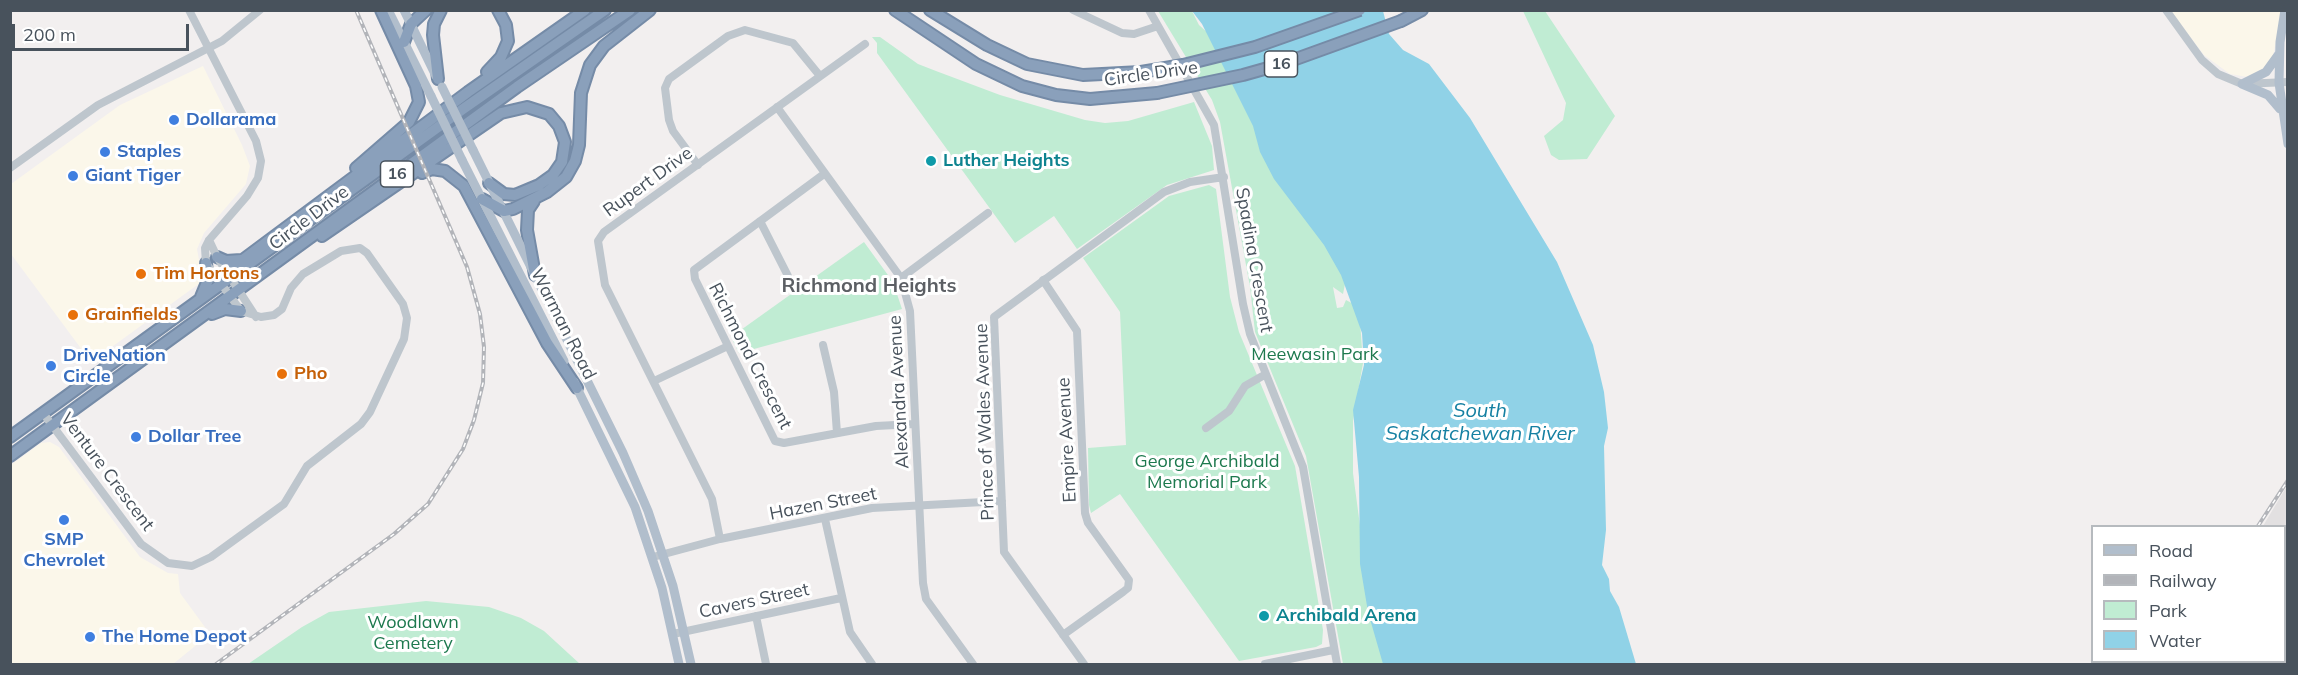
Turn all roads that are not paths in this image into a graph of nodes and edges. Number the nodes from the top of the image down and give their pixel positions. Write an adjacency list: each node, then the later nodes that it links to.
1 (189, 10): 27 (street)
2 (260, 10): 27 (street)
3 (381, 10): 48 (highway)
4 (388, 10): 24 (main road, Warman Road)
5 (404, 10): 22 (main road, Warman Road)
6 (426, 10): 22 (highway)
7 (441, 10): 31 (highway)
8 (498, 10): 36 (highway)
9 (585, 10): 36 (highway)
10 (605, 10): 54 (highway, Circle Drive / 16)
11 (630, 10): 52 (highway, Circle Drive / 16)
12 (650, 10): 43 (highway)
13 (895, 10): 19 (highway, Circle Drive / 16, bridge)
14 (930, 10): 26 (highway, Circle Drive / 16)
15 (942, 10): 26 (highway)
16 (1073, 10): 23 (street)
17 (1149, 10): 23 (street, Spadina Crescent)
18 (1360, 10): 26 (highway, Circle Drive / 16, bridge)
19 (1422, 10)
20 (2166, 10): 32 (street)
21 (2285, 10): 28 (main road)
22 (411, 24): 24 (highway); 31 (main road, Warman Road)
23 (1158, 26): 40 (street, Spadina Crescent)
24 (404, 42): 44 (main road, Warman Road, bridge)
25 (865, 44): 29 (street, Rupert Drive)
26 (987, 45)
27 (208, 48): 38 (street); 49 (street)
28 (2279, 54): 30 (main road); 32 (main road)
29 (820, 76): 33 (street, Rupert Drive); 37 (street)
30 (2283, 82): 32 (street); 34 (main road)
31 (440, 83): 41 (main road, Warman Road, bridge)
32 (2242, 84): 34 (main road)
33 (777, 107): 37 (street, Rupert Drive); 39 (street, Alexandra Avenue)
34 (2281, 111): 35 (main road)
35 (2288, 144)
36 (398, 145): 48 (highway)
37 (698, 165): 68 (street, Rupert Drive)
38 (10, 168)
39 (824, 174): 47 (street, Richmond Crescent); 57 (street, Alexandra Avenue)
40 (1224, 177): 58 (street, Prince of Wales Avenue); 67 (street, Spadina Crescent)
41 (489, 183): 42 (highway); 45 (main road, Warman Road)
42 (398, 185): 52 (highway); 69 (highway)
43 (539, 197): 45 (highway); 55 (highway)
44 (482, 199): 45 (highway); 69 (main road, Warman Road)
45 (504, 211): 55 (main road, Warman Road)
46 (988, 213): 57 (street)
47 (760, 221): 56 (street); 66 (street, Richmond Crescent)
48 (295, 222): 51 (highway)
49 (209, 240): 50 (street); 53 (street)
50 (217, 257): 51 (highway); 54 (street)
51 (244, 259): 54 (highway)
52 (278, 262): 60 (highway, Circle Drive / 16)
53 (206, 263): 59 (street); 61 (highway)
54 (230, 275): 59 (highway); 60 (street)
55 (535, 275): 81 (main road, Warman Road)
56 (788, 276)
57 (901, 278): 71 (street, Alexandra Avenue)
58 (1043, 280): 77 (street, Prince of Wales Avenue); 87 (street, Empire Avenue)
59 (221, 284): 60 (street); 61 (highway)
60 (235, 293): 62 (street); 63 (street); 64 (highway, Circle Drive / 16)
61 (200, 299): 70 (highway)
62 (241, 311): 63 (street); 64 (highway)
63 (256, 316): 72 (street, Venture Crescent)
64 (192, 323): 72 (highway, Circle Drive / 16)
65 (823, 345): 74 (street)
66 (728, 346): 68 (street); 74 (street, Richmond Crescent)
67 (1266, 374): 73 (street); 88 (street, Spadina Crescent)
68 (654, 381): 80 (street, Rupert Drive)
69 (577, 387): 82 (main road, Warman Road)
70 (44, 413): 72 (street, Venture Crescent); 75 (highway)
71 (915, 424): 74 (street, Richmond Crescent); 78 (street, Alexandra Avenue)
72 (53, 426): 76 (highway, Circle Drive / 16)
73 (1206, 428)
74 (837, 433)
75 (10, 437)
76 (10, 456)
77 (1002, 501): 78 (street, Hazen Street); 87 (street, Prince of Wales Avenue)
78 (919, 505): 79 (street, Hazen Street); 93 (street, Alexandra Avenue)
79 (825, 519): 80 (street, Hazen Street); 83 (street)
80 (720, 539): 81 (street, Hazen Street)
81 (664, 553): 82 (street, Hazen Street); 85 (main road, Warman Road)
82 (653, 557): 86 (main road, Warman Road)
83 (842, 598): 84 (street, Cavers Street); 92 (street)
84 (756, 616): 85 (street, Cavers Street); 91 (street)
85 (686, 630): 86 (street, Cavers Street); 90 (main road, Warman Road)
86 (674, 634): 89 (main road, Warman Road)
87 (1063, 635): 94 (street, Prince of Wales Avenue)
88 (1333, 650): 95 (street); 96 (street, Spadina Crescent)
89 (679, 664)
90 (691, 664)
91 (766, 664)
92 (872, 664)
93 (973, 664)
94 (1084, 664)
95 (1265, 664)
96 (1336, 664)

